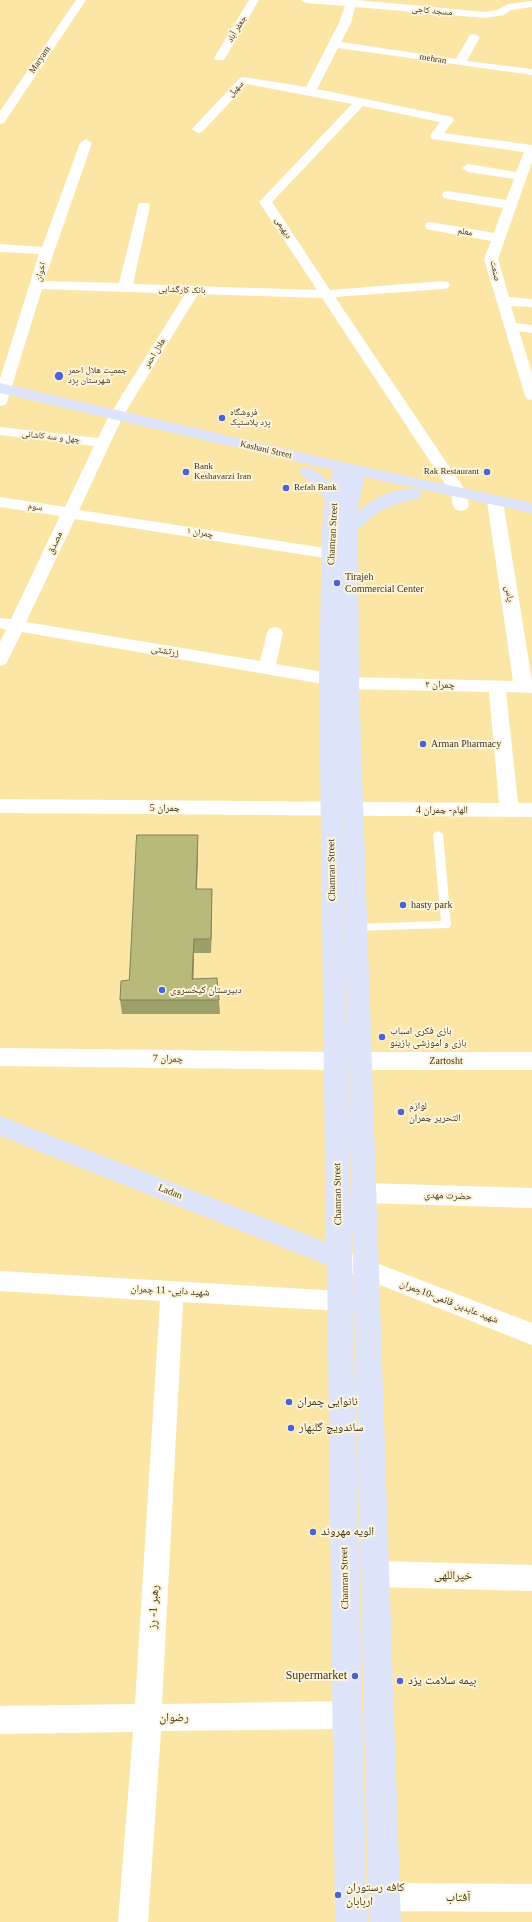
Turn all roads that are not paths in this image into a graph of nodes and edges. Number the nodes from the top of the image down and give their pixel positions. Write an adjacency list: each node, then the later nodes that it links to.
1 (81, 0): 16 (street, Maryam)
2 (254, 0): 11 (street, جعفر آباد)
3 (306, 0): 4 (street, مسجد کاجی)
4 (352, 2): 6 (street, مسجد کاجی); 10 (street)
5 (532, 4): 8 (street, مسجد کاجی)
6 (424, 5): 8 (street, مسجد کاجی)
7 (490, 5): 8 (street)
8 (485, 15)
9 (474, 37): 12 (street)
10 (334, 44): 12 (street, mehran); 14 (street)
11 (220, 58)
12 (460, 63): 13 (street, mehran)
13 (532, 72)
14 (310, 91): 15 (street); 17 (street, سهیل)
15 (360, 102): 19 (street); 33 (street, دیهیمی)
16 (0, 120)
17 (198, 129)
18 (86, 144): 28 (street, اخوان)
19 (532, 148): 21 (street, صنعت)
20 (468, 168): 21 (street)
21 (521, 176): 23 (street, صنعت)
22 (448, 195): 23 (street)
23 (511, 205): 26 (street, صنعت)
24 (144, 206): 31 (street)
25 (431, 226): 26 (street, معلم)
26 (499, 238): 34 (street, صنعت)
27 (0, 248): 28 (street)
28 (47, 251): 29 (street, اخوان)
29 (37, 285): 31 (street, بانک کارگشایی); 38 (street, اخوان)
30 (443, 285): 33 (street, بانک کارگشایی)
31 (125, 288): 32 (street, بانک کارگشایی)
32 (194, 290): 33 (street, بانک کارگشایی); 40 (street, هلال احمر)
33 (326, 294): 45 (street, دیهیمی)
34 (503, 301): 35 (street); 36 (street, صنعت)
35 (532, 303)
36 (510, 326): 37 (street); 39 (street, صنعت)
37 (532, 329)
38 (1, 395): 40 (main road, Kashani Street)
39 (532, 396)
40 (113, 422): 42 (street, مصدق); 43 (main road, Kashani Street); 43 (main road, Kashani Street)
41 (0, 431): 42 (street, چهل و سه کاشانی)
42 (103, 443): 49 (street, مصدق)
43 (345, 480): 44 (main road, Kashani Street); 45 (main road, Kashani Street); 51 (main road, Chamran Street); 52 (main road, Chamran Street)
44 (413, 494): 45 (main road, Kashani Street); 51 (main road)
45 (460, 499): 47 (main road, Kashani Street)
46 (0, 502): 49 (street, سوم)
47 (496, 507): 48 (main road, Kashani Street); 50 (main road, Kashani Street); 59 (street, یاس)
48 (532, 508)
49 (70, 513): 52 (street, چمران ۱); 53 (street, مصدق)
50 (532, 521)
51 (348, 530): 57 (main road, Chamran Street)
52 (331, 554): 57 (main road, Chamran Street)
53 (8, 624): 55 (street, مصدق); 56 (street, زرتشتی)
54 (275, 633): 56 (street)
55 (0, 660)
56 (267, 668): 57 (street, زرتشتی)
57 (339, 681): 58 (street, چمران ۲); 61 (main road, Chamran Street)
58 (497, 686): 59 (street, چمران ۲); 62 (street)
59 (528, 686)
60 (0, 806): 61 (street, چمران 5)
61 (342, 809): 62 (street, الهام- چمران 4); 65 (main road, Chamran Street); 67 (main road, Chamran Street)
62 (509, 810): 63 (street, الهام- چمران 4)
63 (532, 810)
64 (438, 834): 65 (lane)
65 (356, 928): 68 (main road, Chamran Street)
66 (0, 1057): 67 (street, چمران 7)
67 (335, 1061): 73 (main road, Chamran Street)
68 (360, 1061): 69 (street, Zartosht); 71 (main road, Chamran Street)
69 (532, 1061)
70 (0, 1126): 73 (main road, Ladan)
71 (364, 1193): 72 (street, حضرت مهدی); 74 (main road, Chamran Street)
72 (532, 1198)
73 (339, 1258): 74 (street, شهید عابدین قائمی-10چمران); 77 (main road, Chamran Street)
74 (366, 1269): 78 (street, شهید عابدین قائمی-10چمران); 79 (main road, Chamran Street)
75 (0, 1281): 76 (street, شهید دایی- 11 چمران)
76 (172, 1291): 77 (street, شهید دایی- 11 چمران); 82 (street, رهبر 1- رز)
77 (340, 1301): 81 (main road, Chamran Street)
78 (532, 1334)
79 (375, 1574): 80 (street, خیراللهی); 85 (main road, Chamran Street)
80 (532, 1578)
81 (347, 1715): 82 (street, رضوان); 87 (main road, Chamran Street)
82 (148, 1718): 83 (street, رضوان); 86 (street, رهبر 1- رز)
83 (0, 1720)
84 (532, 1898): 85 (street, آفتاب)
85 (385, 1910)
86 (133, 1922)
87 (351, 1922)

